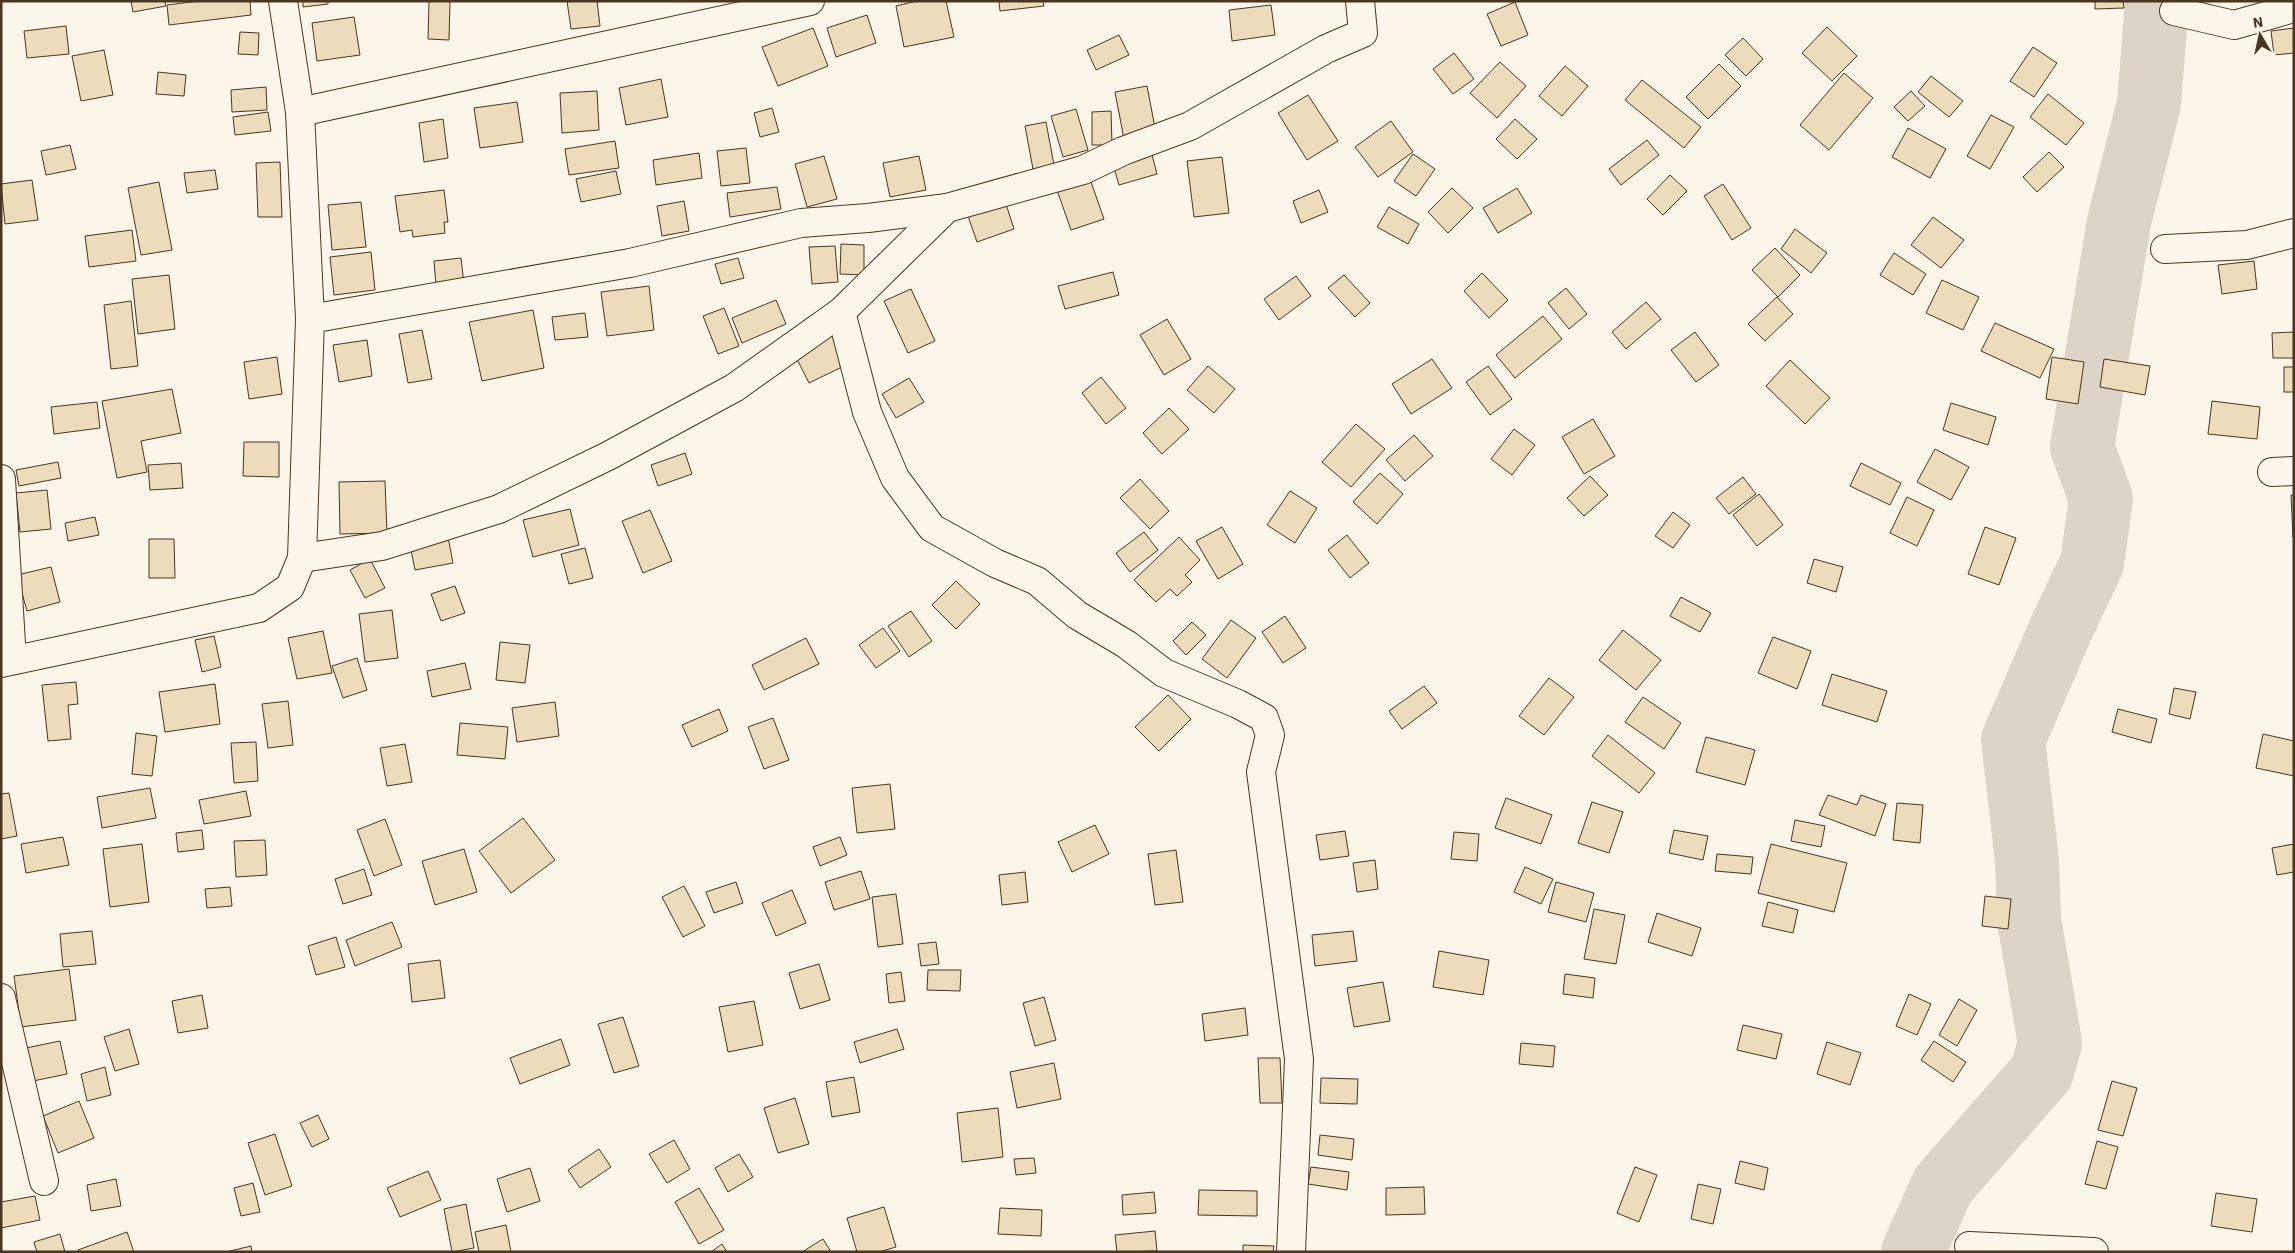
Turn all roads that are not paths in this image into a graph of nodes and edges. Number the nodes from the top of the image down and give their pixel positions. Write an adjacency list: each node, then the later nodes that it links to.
1 (283, 1): 6 (street)
2 (810, 1): 6 (street)
3 (1360, 1): 7 (street)
4 (2294, 8): 5 (street)
5 (2174, 11)
6 (300, 112): 11 (street)
7 (947, 208): 10 (street); 11 (street)
8 (2294, 233): 9 (street)
9 (2165, 250)
10 (841, 312): 13 (street); 18 (street)
11 (310, 319): 13 (street)
12 (1, 479): 14 (street)
13 (302, 558): 14 (street)
14 (7, 662)
15 (1, 998): 16 (street)
16 (44, 1181)
17 (1969, 1246): 19 (street)
18 (1290, 1252)
19 (2094, 1252)

